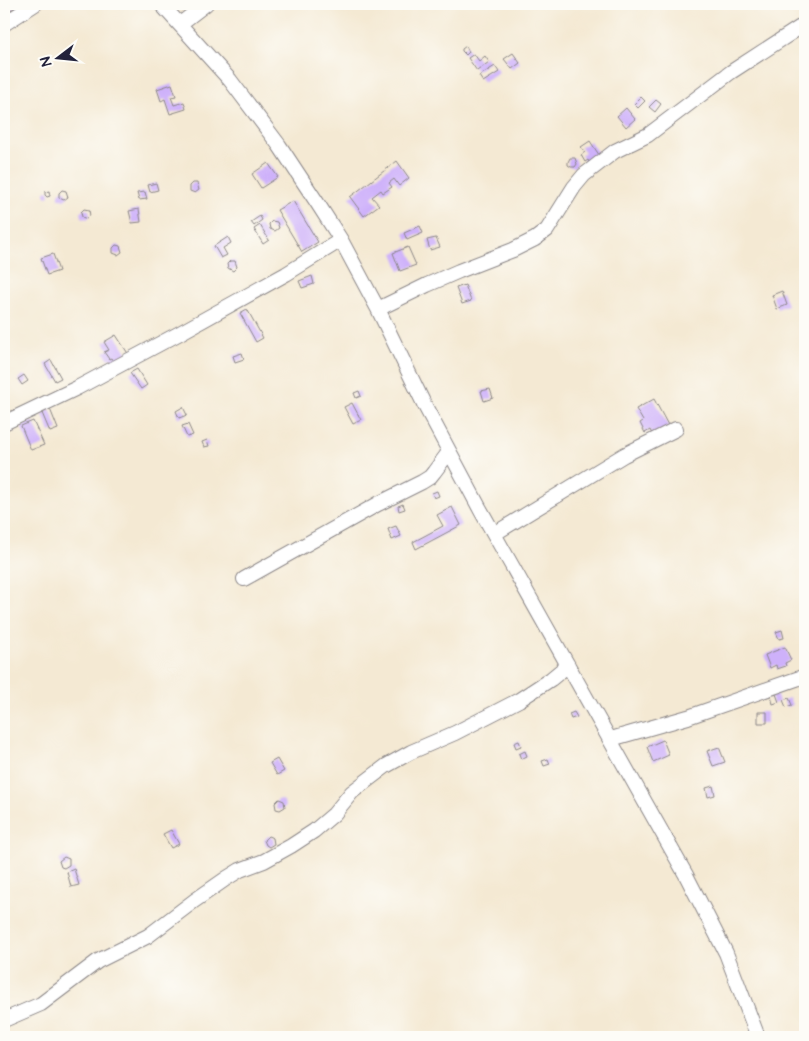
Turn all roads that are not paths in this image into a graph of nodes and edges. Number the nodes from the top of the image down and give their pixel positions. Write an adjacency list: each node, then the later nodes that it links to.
1 (35, 4): 4 (street)
2 (161, 4): 5 (street)
3 (206, 4): 5 (street)
4 (4, 24)
5 (180, 24): 7 (street)
6 (805, 24): 8 (street)
7 (341, 240): 8 (street); 9 (street)
8 (378, 309): 11 (street)
9 (4, 423)
10 (676, 429): 12 (street)
11 (449, 452): 12 (street); 13 (street)
12 (494, 534): 14 (street)
13 (244, 579)
14 (568, 665): 16 (street); 17 (street)
15 (805, 676): 16 (street)
16 (611, 739): 18 (street)
17 (4, 1020)
18 (758, 1037)

